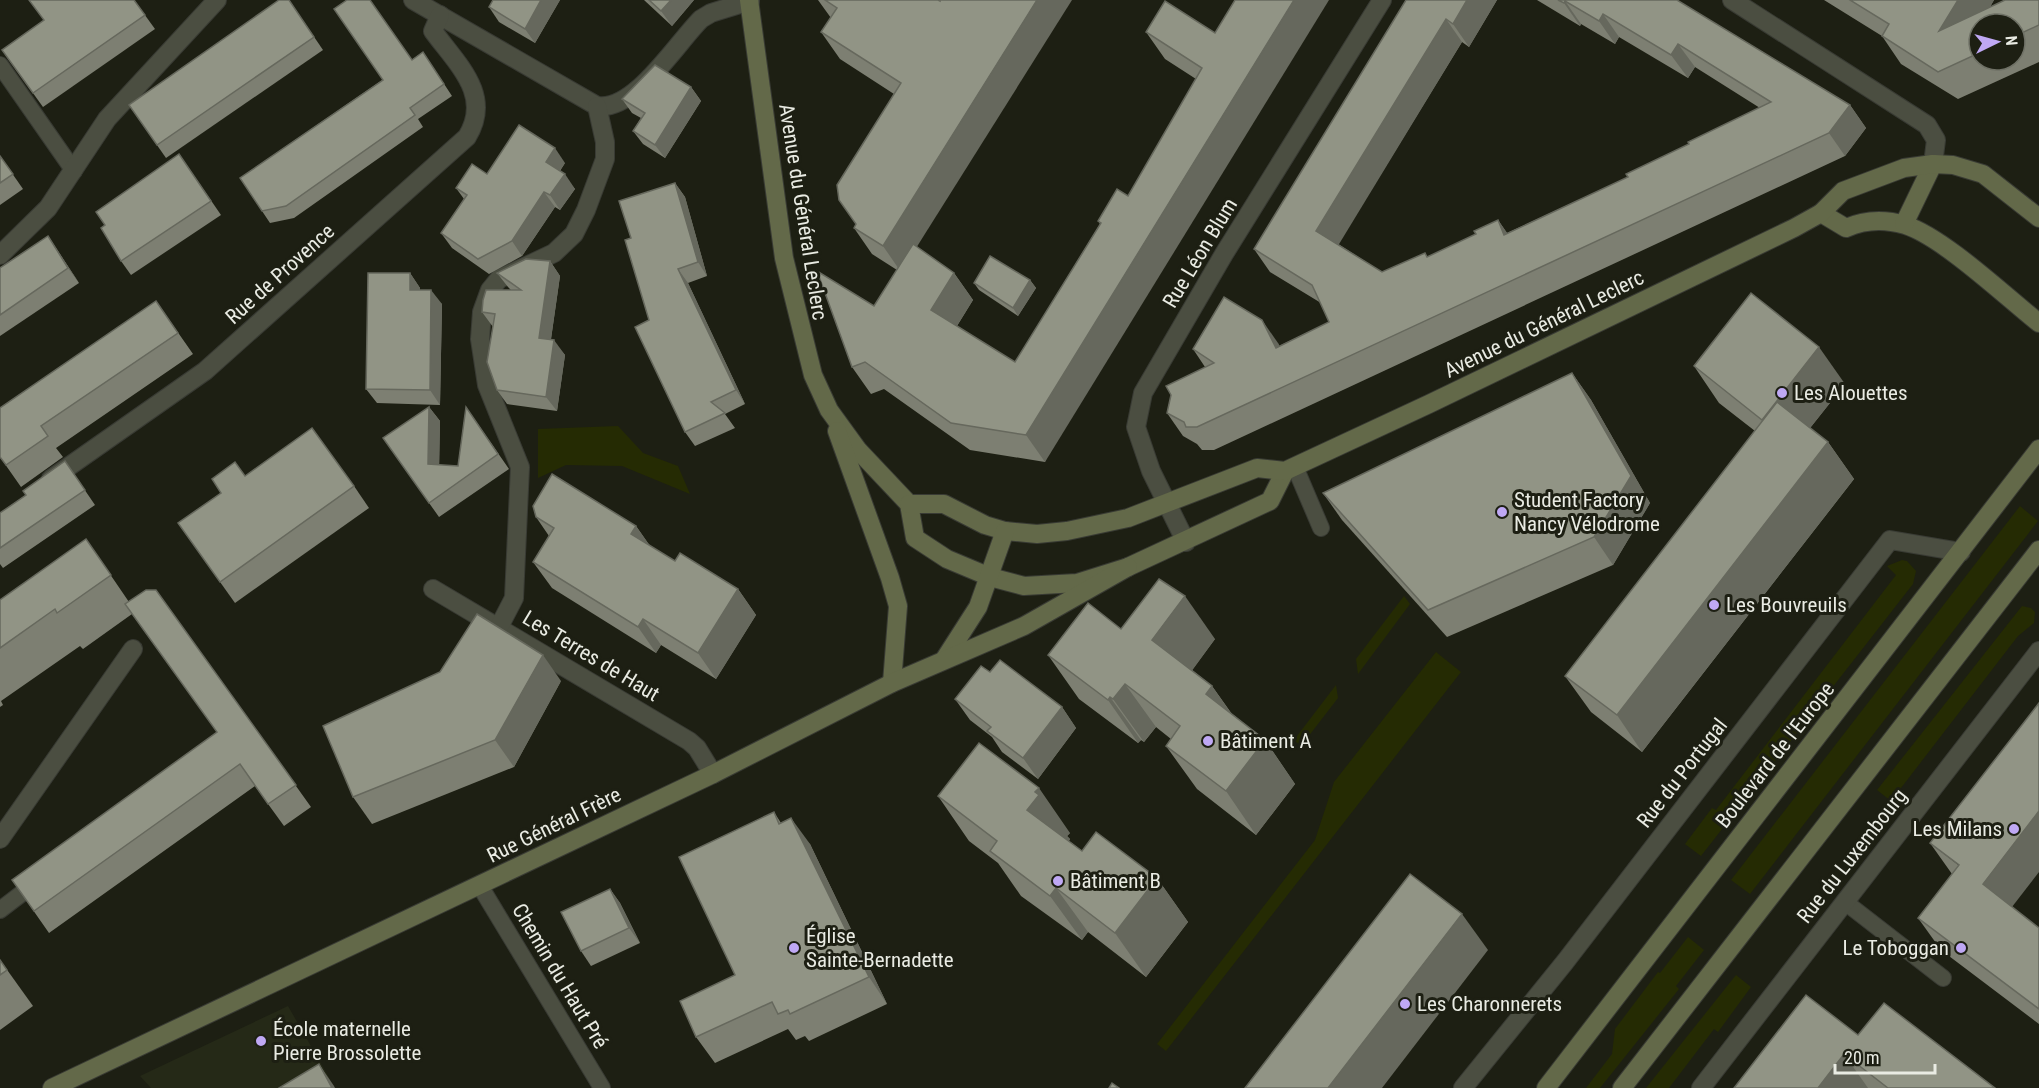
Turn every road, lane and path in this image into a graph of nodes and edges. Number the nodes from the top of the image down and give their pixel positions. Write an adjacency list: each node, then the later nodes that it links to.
1 (217, 0): 10 (street)
2 (413, 0): 6 (street)
3 (1382, 0): 21 (street, Rue Léon Blum)
4 (1732, 0): 9 (street)
5 (749, 1): 8 (street); 16 (main road, Avenue du Général Leclerc)
6 (440, 15): 8 (street); 19 (street, Rue de Provence)
7 (0, 65): 10 (lane)
8 (597, 106): 30 (street)
9 (1933, 164): 11 (main road, Avenue du Général Leclerc); 12 (main road, Avenue du Général Leclerc); 13 (main road)
10 (74, 171): 14 (street)
11 (1821, 213): 13 (main road); 18 (main road, Avenue du Général Leclerc)
12 (2039, 218)
13 (1904, 224): 15 (main road)
14 (0, 255)
15 (2039, 323)
16 (829, 410): 20 (main road, Avenue du Général Leclerc); 34 (main road)
17 (2039, 449): 25 (main road, Boulevard de l'Europe)
18 (1290, 469): 21 (main road); 22 (lane); 24 (main road)
19 (32, 492)
20 (909, 504): 23 (main road); 28 (main road)
21 (1167, 504): 23 (main road); 24 (street, Rue Léon Blum)
22 (1321, 528)
23 (1005, 531): 28 (main road)
24 (1186, 542): 27 (main road)
25 (1961, 552): 44 (street, Rue du Portugal); 45 (main road, Boulevard de l'Europe)
26 (2038, 553): 46 (main road)
27 (1128, 567): 28 (main road); 33 (main road, Rue Général Frère)
28 (990, 577): 33 (main road)
29 (433, 589): 30 (street, Les Terres de Haut)
30 (500, 627): 35 (street, Les Terres de Haut)
31 (133, 649): 36 (street)
32 (2039, 651): 39 (street, Rue du Luxembourg)
33 (944, 660): 34 (main road, Rue Général Frère)
34 (892, 683): 35 (main road, Rue Général Frère)
35 (713, 774): 38 (main road, Rue Général Frère)
36 (0, 839)
37 (52, 871): 40 (lane)
38 (480, 886): 42 (main road, Rue Général Frère); 43 (lane, Chemin du Haut Pré)
39 (1845, 902): 41 (lane); 47 (street, Rue du Luxembourg)
40 (0, 910)
41 (1943, 978)
42 (52, 1088)
43 (602, 1088)
44 (1463, 1088)
45 (1546, 1088)
46 (1622, 1088)
47 (1701, 1088)

